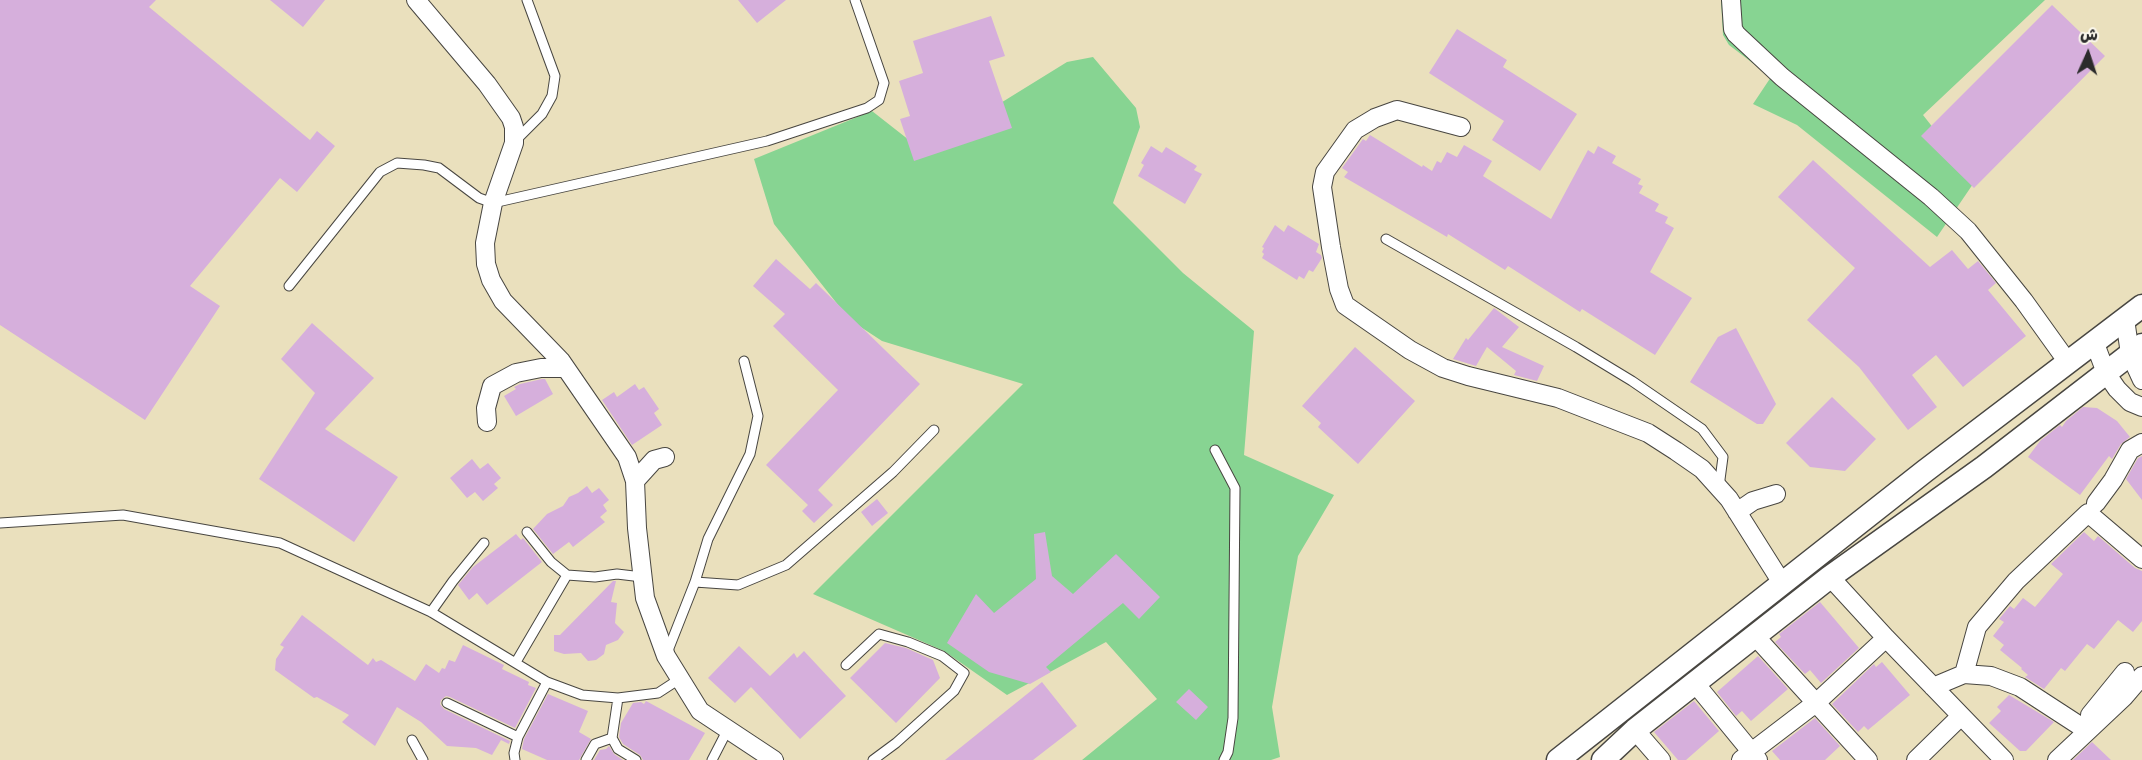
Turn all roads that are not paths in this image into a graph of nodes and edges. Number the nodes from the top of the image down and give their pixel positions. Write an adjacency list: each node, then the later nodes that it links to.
1 (416, 0): 6 (street)
2 (527, 0): 6 (lane)
3 (855, 0): 7 (lane)
4 (1731, 0): 14 (street)
5 (1461, 127): 25 (street)
6 (513, 143): 7 (street)
7 (493, 203): 9 (lane); 15 (street)
8 (1386, 240): 25 (lane)
9 (289, 286)
10 (2134, 312): 11 (street); 12 (street)
11 (2094, 341): 14 (street); 16 (street)
12 (2136, 349): 16 (street); 17 (street)
13 (744, 361): 36 (lane)
14 (2067, 361): 37 (street)
15 (566, 368): 19 (street); 24 (street)
16 (2106, 373): 18 (street); 35 (street)
17 (2142, 380)
18 (2142, 407)
19 (487, 422)
20 (934, 430): 36 (lane)
21 (2131, 443): 27 (street)
22 (1215, 450): 69 (lane)
23 (665, 457): 24 (street)
24 (635, 481): 34 (street)
25 (1719, 487): 28 (street)
26 (1776, 494): 28 (street)
27 (2096, 503)
28 (1737, 512): 37 (street)
29 (0, 523): 38 (lane)
30 (526, 532): 33 (lane)
31 (484, 543): 38 (lane)
32 (2142, 559): 44 (street)
33 (567, 575): 34 (lane); 42 (lane)
34 (642, 577): 41 (street)
35 (1830, 577): 39 (street); 40 (street)
36 (695, 582): 41 (lane)
37 (1782, 583): 70 (street)
38 (431, 612): 42 (lane)
39 (1755, 636): 48 (street); 51 (street)
40 (1886, 638): 49 (street); 51 (street)
41 (666, 656): 46 (street)
42 (516, 662): 47 (lane)
43 (846, 665): 68 (lane)
44 (1964, 674): 49 (street); 54 (street)
45 (2134, 674): 54 (street); 76 (street)
46 (681, 678): 50 (lane); 55 (street)
47 (547, 682): 50 (lane); 57 (lane)
48 (1694, 682): 56 (street); 60 (street)
49 (1933, 687): 53 (street)
50 (618, 698): 58 (lane)
51 (1817, 702): 60 (street); 61 (street)
52 (447, 703): 57 (lane)
53 (1961, 716): 73 (street); 74 (street)
54 (2080, 726): 75 (street)
55 (728, 729): 66 (lane); 67 (street)
56 (1635, 730): 71 (street); 72 (street)
57 (518, 736): 63 (lane)
58 (612, 738): 64 (lane); 65 (lane)
59 (412, 740): 62 (lane)
60 (1750, 757)
61 (1865, 759)
62 (423, 760)
63 (515, 760)
64 (586, 760)
65 (636, 760)
66 (712, 760)
67 (774, 760)
68 (873, 760)
69 (1224, 760)
70 (1558, 760)
71 (1603, 760)
72 (1661, 760)
73 (1916, 760)
74 (2004, 760)
75 (2048, 760)
76 (2057, 760)

